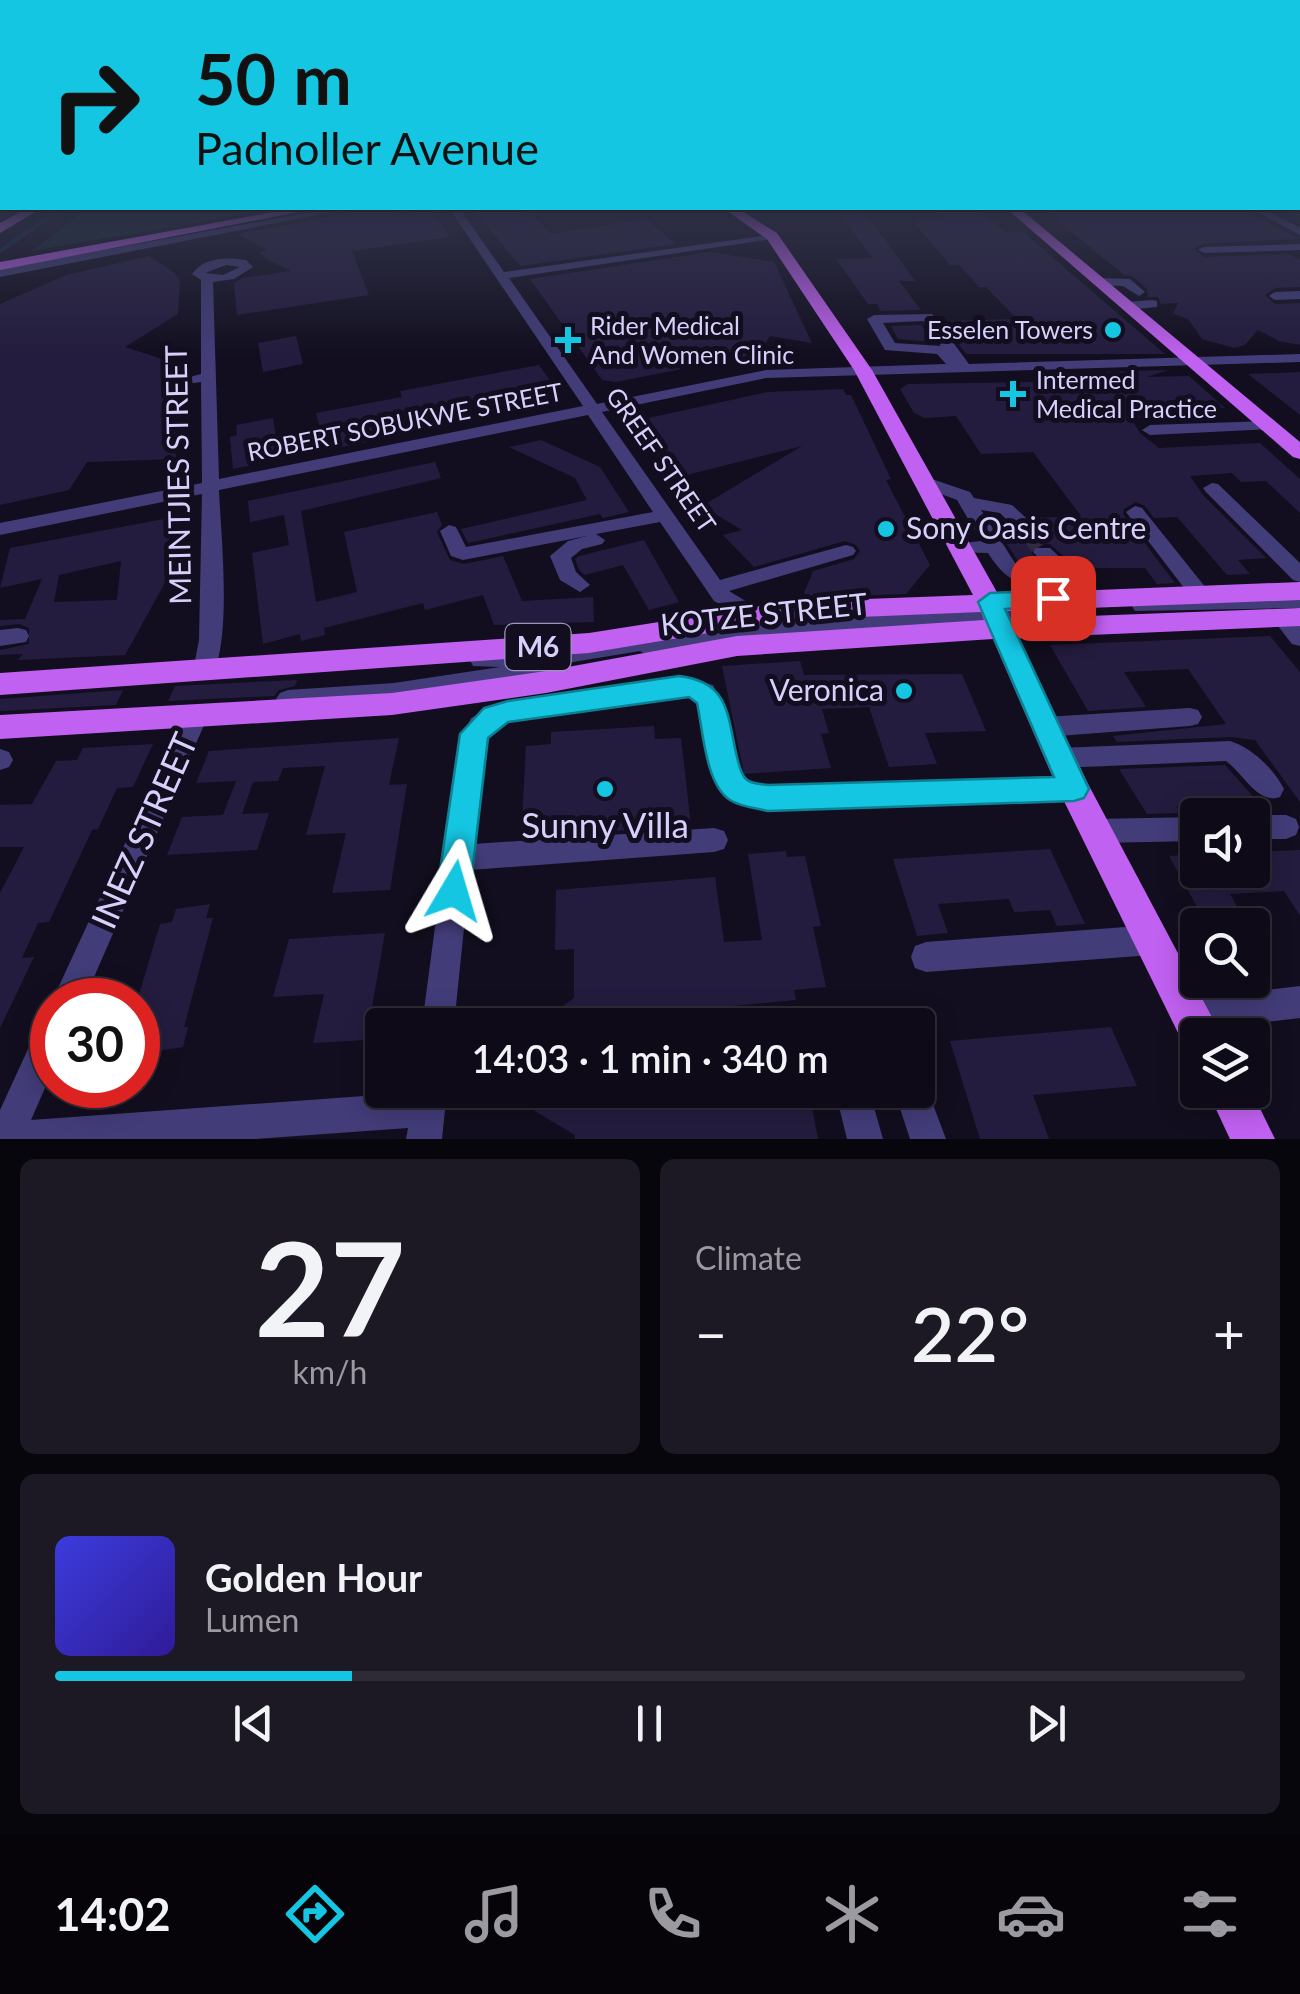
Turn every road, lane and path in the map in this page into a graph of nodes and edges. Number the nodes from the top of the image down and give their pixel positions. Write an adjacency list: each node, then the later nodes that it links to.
1 (84, 250): 9 (main road)
2 (110, 250): 10 (street)
3 (200, 250): 11 (street, MEINTJIES STREET)
4 (228, 250): 11 (street)
5 (483, 250): 12 (street, GREEF STREET)
6 (691, 250): 12 (street)
7 (782, 250): 23 (main road)
8 (1062, 250): 13 (main road)
9 (0, 264)
10 (0, 274)
11 (202, 275): 24 (street, MEINTJIES STREET)
12 (500, 276): 26 (street, GREEF STREET)
13 (1099, 282): 14 (street); 18 (main road)
14 (1126, 282): 15 (street); 18 (street)
15 (1153, 282)
16 (1300, 295): 17 (street)
17 (1274, 296)
18 (1133, 299): 19 (street); 21 (main road)
19 (1152, 304)
20 (1300, 358): 21 (street, ROBERT SOBUKWE STREET)
21 (1194, 362): 22 (street, ROBERT SOBUKWE STREET); 27 (main road)
22 (960, 368): 22 (street); 23 (street, ROBERT SOBUKWE STREET)
23 (862, 370): 26 (street, ROBERT SOBUKWE STREET); 30 (main road)
24 (208, 377): 25 (street); 31 (street, MEINTJIES STREET)
25 (180, 380)
26 (593, 410): 31 (street, ROBERT SOBUKWE STREET); 35 (street, GREEF STREET)
27 (1268, 426): 28 (street); 29 (main road)
28 (1150, 430)
29 (1300, 453)
30 (926, 482): 33 (street); 40 (main road)
31 (210, 486): 36 (street, ROBERT SOBUKWE STREET); 53 (street, MEINTJIES STREET)
32 (1212, 488): 43 (street)
33 (968, 502): 37 (street); 39 (street)
34 (1134, 512): 48 (street)
35 (668, 519): 38 (street); 44 (street); 47 (street, GREEF STREET)
36 (0, 529)
37 (1029, 530)
38 (449, 531)
39 (992, 542): 40 (street); 45 (street)
40 (961, 548): 49 (main road)
41 (846, 551): 47 (street)
42 (1043, 552): 45 (street)
43 (1300, 574)
44 (580, 585)
45 (1079, 588): 48 (main road, KOTZE STREET / M6); 49 (main road, KOTZE STREET / M6)
46 (1300, 591): 48 (main road, KOTZE STREET / M6)
47 (718, 592): 50 (street, GREEF STREET); 52 (street)
48 (1198, 593)
49 (990, 614): 50 (main road, KOTZE STREET / M6); 51 (main road, KOTZE STREET / M6); 54 (street, KOTZE STREET); 55 (street, KOTZE STREET); 56 (main road, KOTZE STREET / M6); 58 (main road)
50 (754, 616): 52 (main road, KOTZE STREET / M6)
51 (1296, 618)
52 (710, 624): 53 (main road, KOTZE STREET / M6)
53 (204, 671): 54 (main road, KOTZE STREET / M6)
54 (0, 688)
55 (0, 716)
56 (196, 716): 59 (main road, KOTZE STREET / M6); 70 (street, INEZ STREET)
57 (1190, 716): 58 (street)
58 (1045, 726): 60 (main road)
59 (0, 728)
60 (1066, 773): 61 (street); 65 (main road); 67 (street)
61 (1271, 789)
62 (1270, 827): 63 (street)
63 (1286, 827)
64 (1180, 829): 65 (street)
65 (1095, 831): 68 (main road)
66 (714, 840): 67 (street)
67 (458, 858): 72 (street)
68 (1152, 940): 69 (street); 73 (main road)
69 (926, 957)
70 (78, 978)
71 (1300, 1002): 74 (street)
72 (440, 1008)
73 (1191, 1018)
74 (1227, 1018)
75 (30, 1085): 80 (street)
76 (857, 1108): 82 (street)
77 (917, 1108): 83 (street)
78 (1237, 1108): 84 (main road)
79 (427, 1113): 81 (street)
80 (6, 1139)
81 (14, 1139)
82 (865, 1139)
83 (928, 1139)
84 (1253, 1139)

